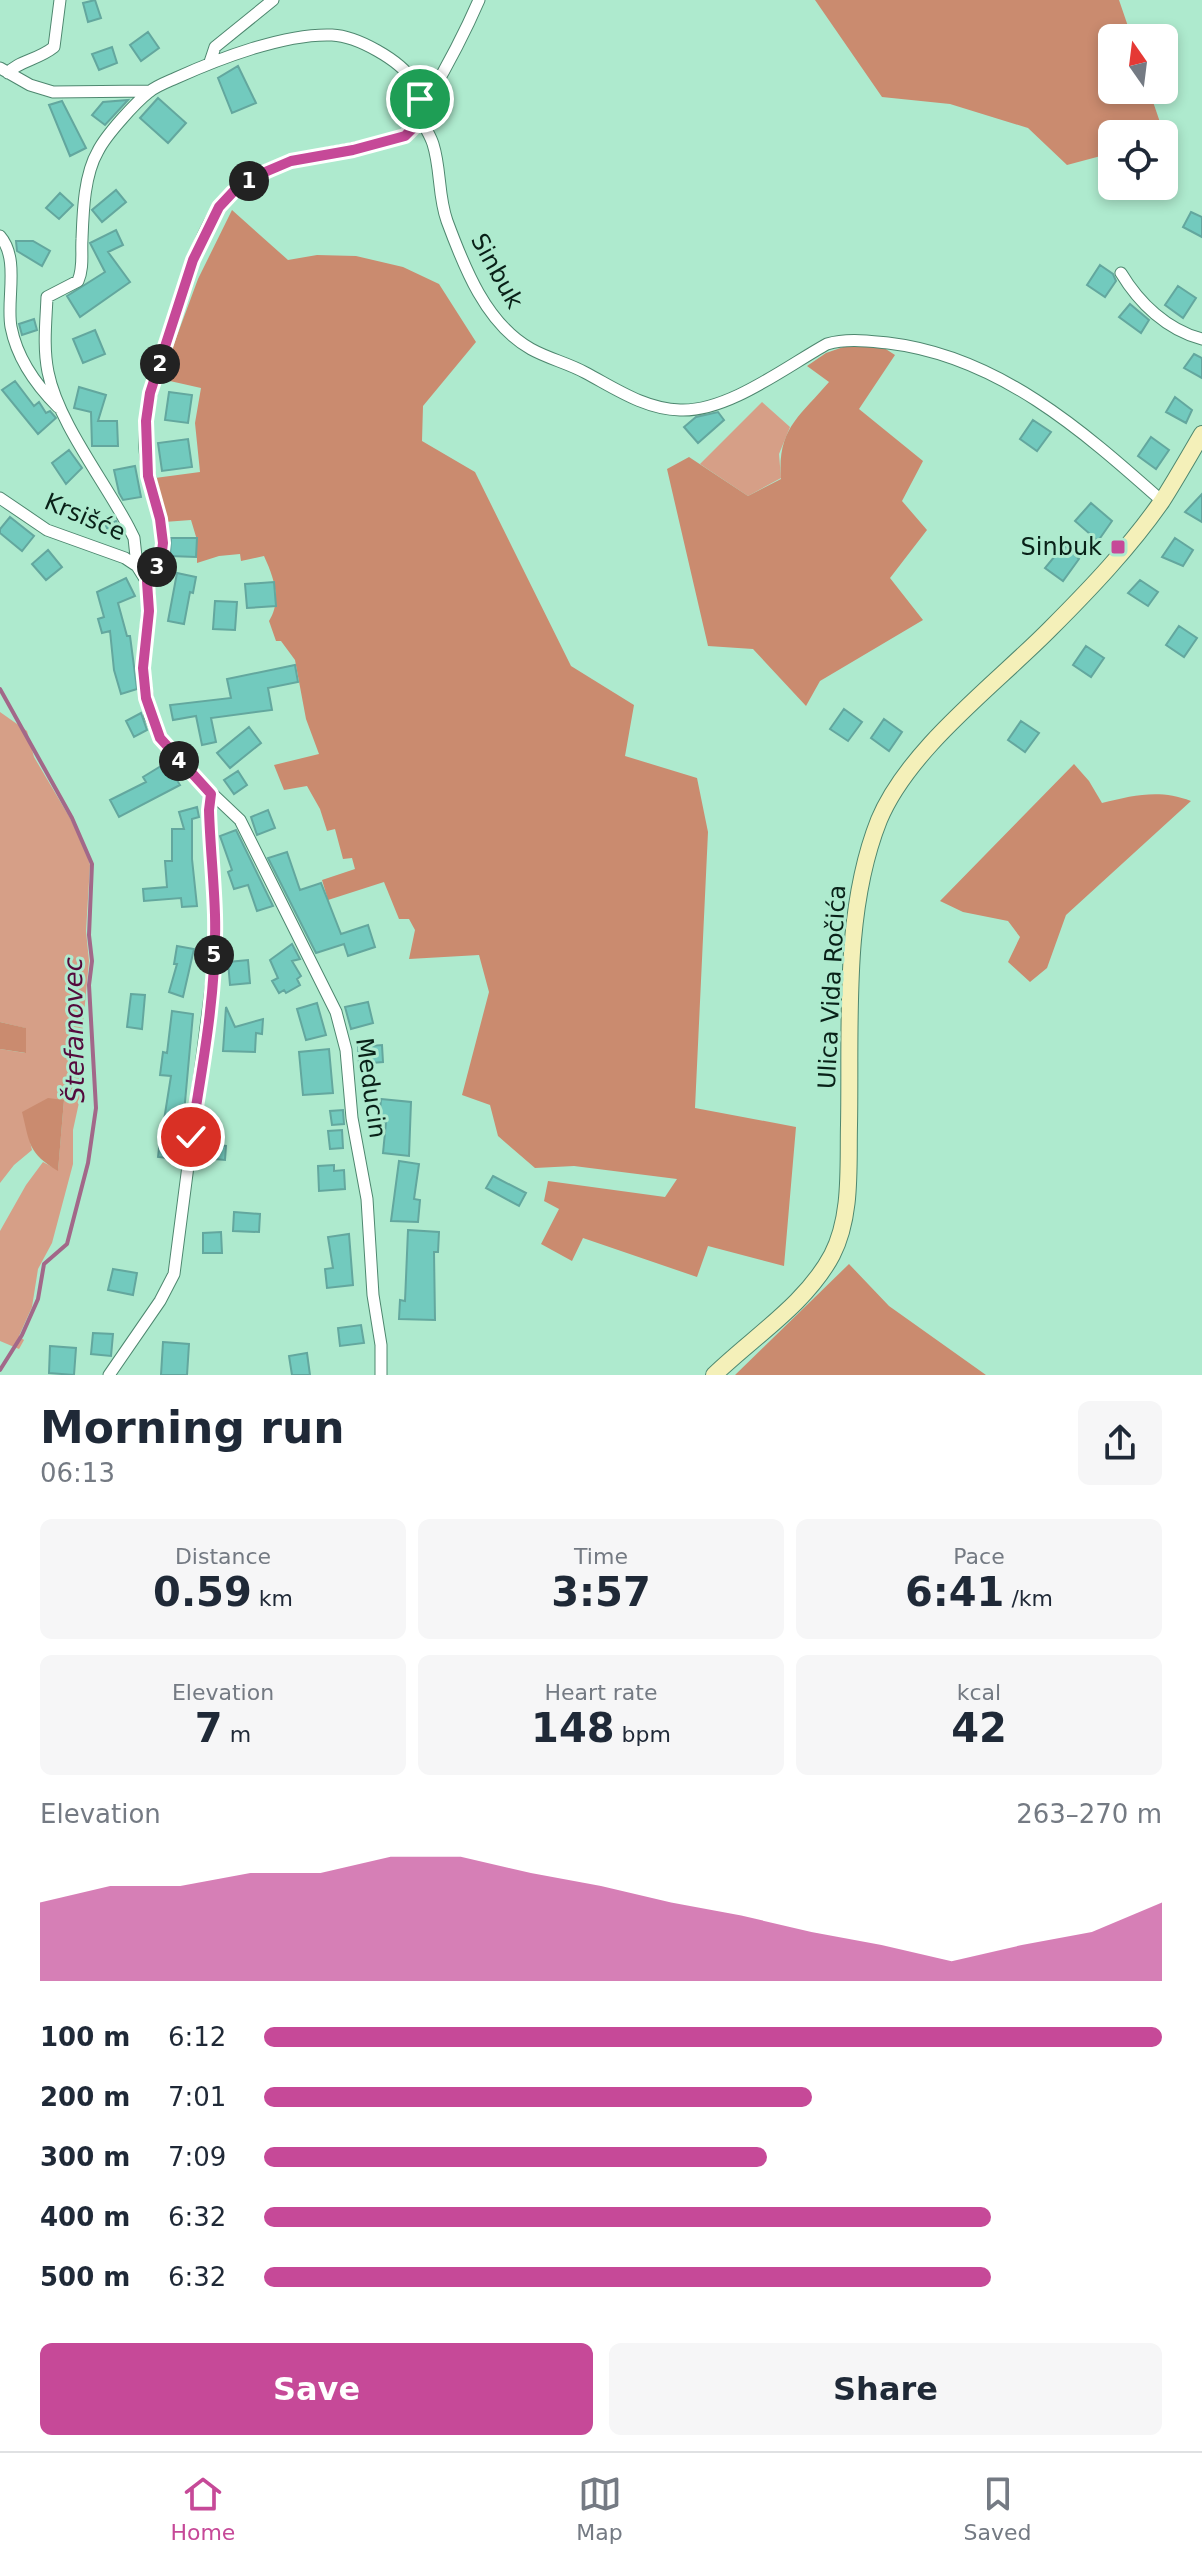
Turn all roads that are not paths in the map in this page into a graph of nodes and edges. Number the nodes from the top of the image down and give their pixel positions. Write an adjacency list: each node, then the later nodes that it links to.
1 (60, 0): 5 (street)
2 (273, 0): 4 (street)
3 (479, 0): 7 (street)
4 (210, 62): 6 (street, Sinbuk); 7 (street, Sinbuk)
5 (4, 71): 6 (street)
6 (149, 91): 11 (street)
7 (422, 119): 14 (street, Sinbuk); 16 (street)
8 (0, 236): 11 (street)
9 (1121, 273): 10 (street)
10 (1202, 339)
11 (61, 410): 15 (street)
12 (1202, 434): 14 (main road, Ulica Vida Ročića)
13 (0, 498): 15 (street, Krsišće)
14 (1162, 501): 20 (main road, Ulica Vida Ročića)
15 (137, 566): 16 (street, Krsišće)
16 (147, 582): 17 (street, Meducin)
17 (211, 794): 18 (street); 19 (street, Meducin)
18 (109, 1375)
19 (381, 1375)
20 (714, 1375)

